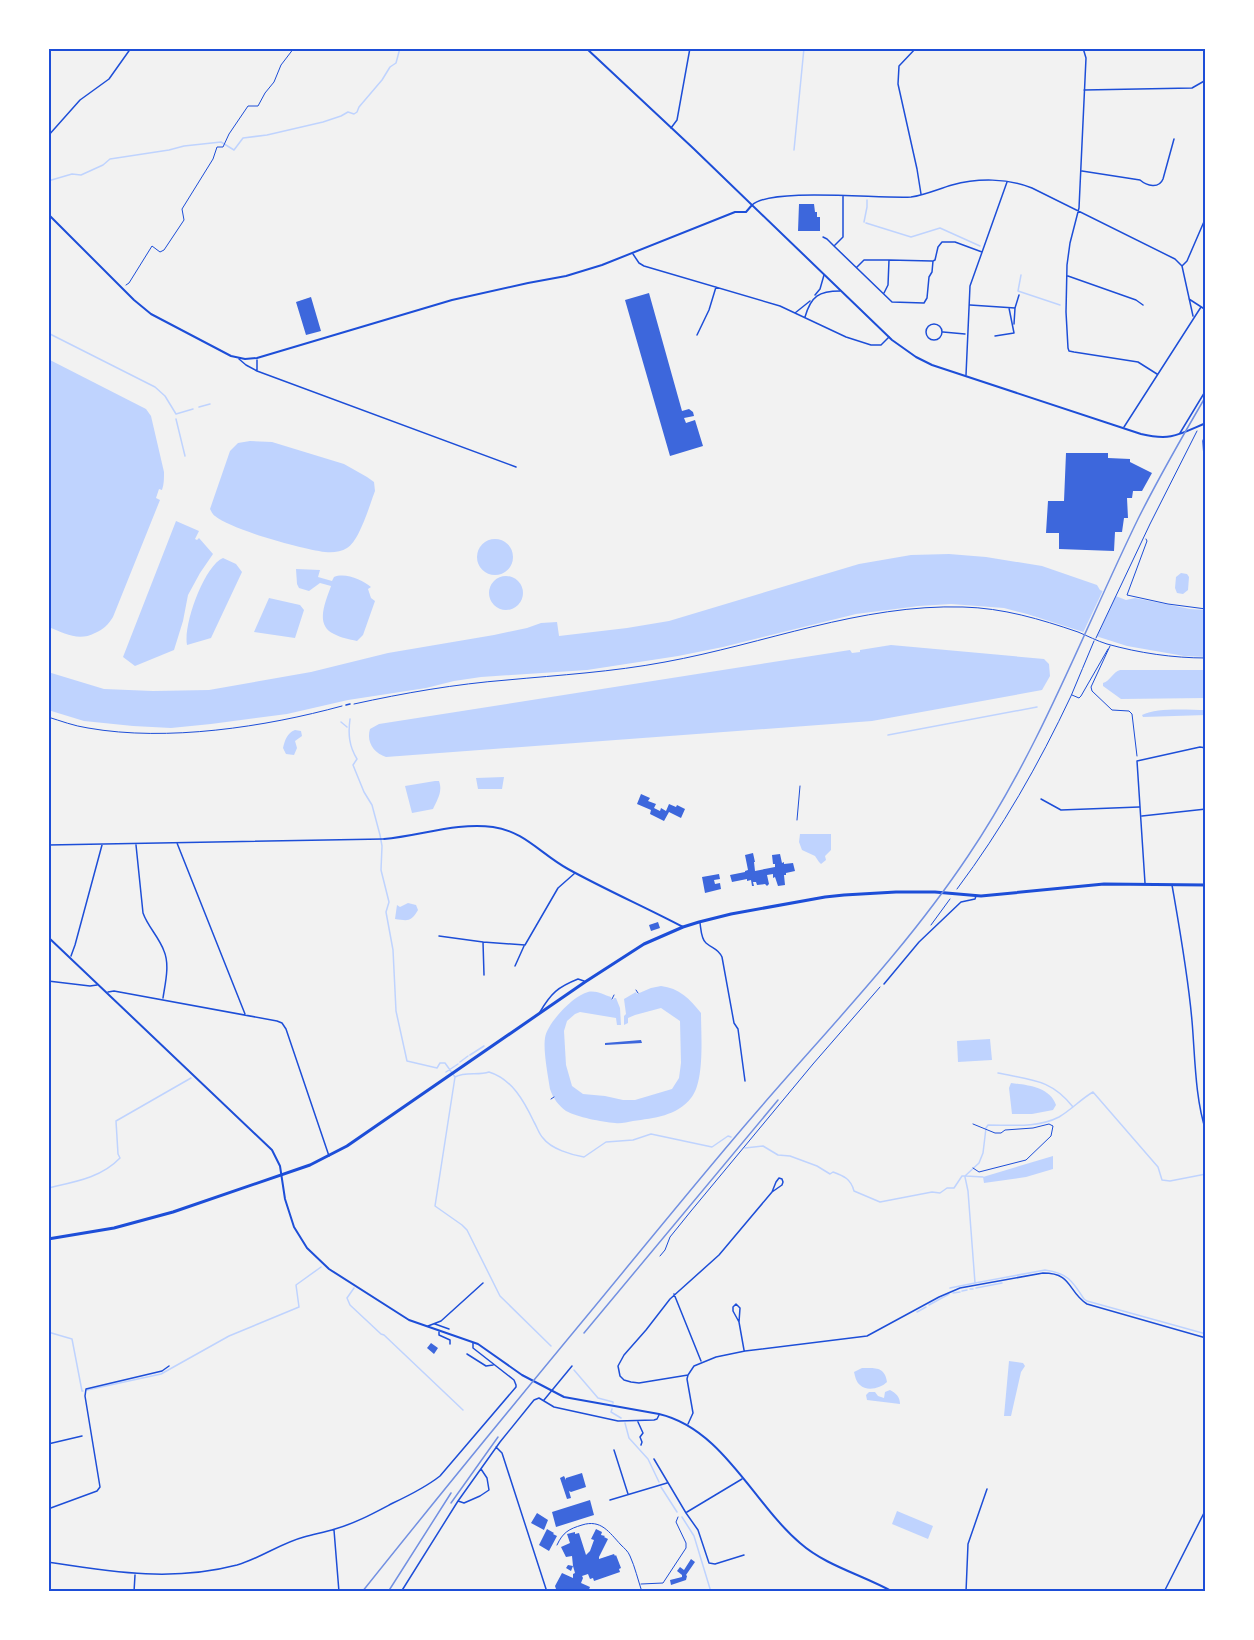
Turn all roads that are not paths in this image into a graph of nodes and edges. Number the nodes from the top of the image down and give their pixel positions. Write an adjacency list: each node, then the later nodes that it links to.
1 (131, 48): 9 (street)
2 (586, 48): 8 (street)
3 (690, 48): 8 (street)
4 (916, 48): 14 (street)
5 (1083, 48): 7 (street)
6 (1206, 80): 7 (street)
7 (1084, 90): 11 (street)
8 (671, 128): 15 (street)
9 (48, 136)
10 (1174, 139): 11 (street)
11 (1081, 171): 16 (street)
12 (1007, 181): 14 (street); 16 (street); 21 (street)
13 (843, 196): 14 (street); 15 (street); 20 (street)
14 (921, 196)
15 (752, 205): 22 (street); 27 (street)
16 (1078, 211): 25 (street); 28 (street)
17 (48, 214): 51 (street)
18 (1206, 217): 25 (street)
19 (823, 237): 20 (street)
20 (834, 246): 26 (street)
21 (982, 252): 24 (street); 35 (street)
22 (633, 253): 29 (street); 50 (street)
23 (889, 260): 24 (street); 26 (street); 31 (street)
24 (933, 261): 31 (street)
25 (1182, 266): 34 (street)
26 (856, 267): 31 (street)
27 (825, 274): 30 (street); 33 (street)
28 (1067, 276): 36 (street); 53 (street)
29 (716, 287): 41 (street); 47 (street)
30 (842, 291): 33 (street); 49 (street)
31 (883, 293)
32 (1019, 295): 39 (street)
33 (813, 299): 41 (street); 43 (street)
34 (1189, 299): 37 (street); 42 (street)
35 (969, 305): 38 (street); 46 (street)
36 (1143, 305)
37 (1201, 307): 40 (street); 42 (street)
38 (1009, 308): 39 (street); 44 (street)
39 (1015, 308): 44 (street)
40 (1206, 310)
41 (795, 313): 43 (street)
42 (1193, 317): 53 (street)
43 (805, 318): 49 (street)
44 (1013, 325): 48 (street)
45 (942, 332): 45 (street); 46 (street)
46 (967, 334): 54 (street)
47 (697, 335)
48 (995, 336)
49 (890, 337): 54 (street)
50 (257, 358): 51 (street); 52 (street)
51 (239, 359): 52 (street)
52 (257, 371): 60 (street)
53 (1157, 374): 57 (street)
54 (966, 376): 57 (street)
55 (1206, 390): 59 (street)
56 (1206, 423): 59 (street)
57 (1124, 428): 59 (street)
58 (1206, 433): 61 (street)
59 (1179, 435)
60 (516, 467)
61 (1206, 484)
62 (350, 704): 63 (street)
63 (346, 705)
64 (1206, 748): 66 (street)
65 (1041, 799): 66 (street)
66 (1140, 807): 68 (street)
67 (1206, 809): 68 (street)
68 (1141, 816): 75 (street)
69 (384, 839): 70 (street); 74 (street)
70 (177, 843): 72 (street); 94 (street)
71 (102, 844): 72 (street); 73 (street); 85 (street)
72 (136, 844): 93 (street)
73 (48, 845)
74 (575, 873): 80 (street); 84 (street)
75 (1145, 884): 76 (main road); 78 (main road)
76 (1171, 884): 77 (main road); 97 (street)
77 (1206, 885)
78 (976, 896): 79 (main road); 91 (street)
79 (699, 922): 80 (main road); 96 (street)
80 (683, 927): 89 (main road)
81 (439, 936): 83 (street)
82 (48, 937): 85 (street)
83 (483, 942): 84 (street); 87 (street)
84 (525, 945): 86 (street)
85 (69, 957): 90 (street)
86 (515, 966)
87 (484, 975)
88 (48, 981): 90 (street)
89 (585, 982): 95 (main road); 95 (street)
90 (98, 984): 92 (street)
91 (884, 984)
92 (107, 993): 93 (street); 99 (street)
93 (163, 1000): 94 (street)
94 (245, 1015): 98 (street)
95 (537, 1015): 98 (main road)
96 (745, 1081)
97 (1206, 1131)
98 (329, 1156): 99 (main road)
99 (282, 1176): 101 (main road); 106 (street)
100 (772, 1192): 103 (street)
101 (48, 1239)
102 (483, 1283): 105 (street)
103 (674, 1294): 114 (street); 118 (street)
104 (739, 1322): 104 (street); 112 (street)
105 (434, 1324): 106 (street); 107 (street)
106 (425, 1327): 108 (street)
107 (449, 1329)
108 (439, 1331): 110 (street); 111 (street)
109 (1206, 1338): 112 (street)
110 (473, 1342): 115 (street); 120 (street)
111 (450, 1344)
112 (745, 1351): 114 (street)
113 (467, 1354): 115 (street)
114 (702, 1362): 118 (street)
115 (493, 1365): 140 (street)
116 (169, 1366): 136 (street)
117 (572, 1366): 119 (street)
118 (688, 1375): 122 (street)
119 (544, 1401): 121 (street); 126 (street)
120 (659, 1414): 121 (street); 122 (street)
121 (638, 1421): 125 (street)
122 (688, 1425): 130 (street)
123 (82, 1436): 124 (street)
124 (48, 1444)
125 (641, 1445)
126 (496, 1447): 129 (street); 150 (street)
127 (614, 1450): 133 (street)
128 (654, 1459): 131 (street)
129 (481, 1469): 135 (street); 135 (street)
130 (742, 1478): 138 (street); 146 (street)
131 (668, 1483): 133 (street); 138 (street)
132 (987, 1489): 152 (street)
133 (628, 1494): 134 (street)
134 (610, 1500)
135 (458, 1501): 149 (street)
136 (48, 1509)
137 (1206, 1509): 153 (street)
138 (686, 1513): 142 (street)
139 (678, 1517): 145 (lane)
140 (334, 1530): 144 (street); 148 (street)
141 (557, 1545): 145 (lane)
142 (744, 1555)
143 (48, 1562): 144 (street)
144 (135, 1574): 147 (street)
145 (639, 1584): 151 (lane)
146 (891, 1591)
147 (134, 1592)
148 (339, 1592)
149 (401, 1592)
150 (547, 1592)
151 (642, 1592)
152 (966, 1592)
153 (1164, 1592)

